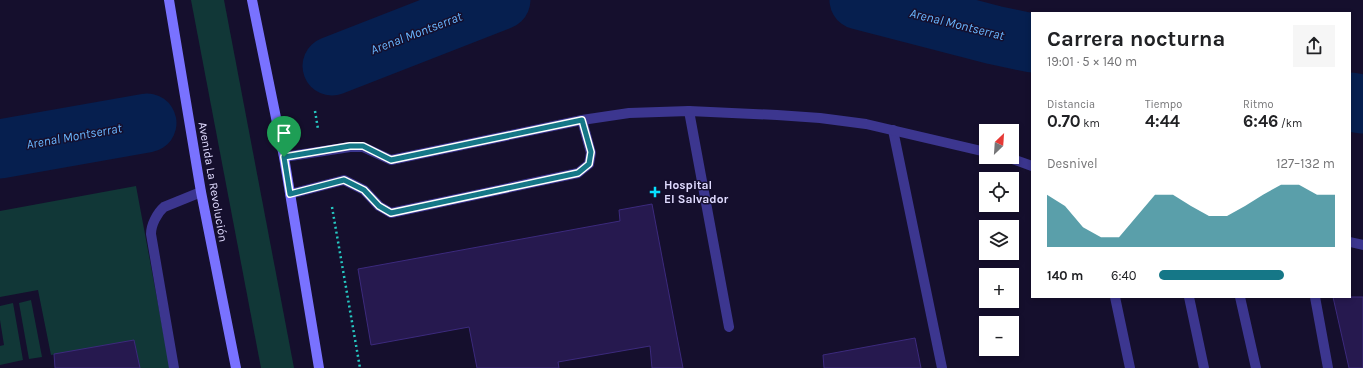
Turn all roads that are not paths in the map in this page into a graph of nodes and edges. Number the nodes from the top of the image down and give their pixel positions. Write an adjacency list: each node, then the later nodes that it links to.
1 (169, 0): 10 (main road, Avenida La Revolución)
2 (252, 0): 7 (main road)
3 (689, 111): 4 (lane); 5 (lane); 18 (lane)
4 (582, 120): 7 (lane); 11 (lane)
5 (893, 130): 6 (lane); 22 (lane)
6 (979, 150)
7 (284, 157): 11 (main road)
8 (1019, 161): 9 (lane)
9 (1031, 166)
10 (201, 192): 19 (lane); 20 (main road, Avenida La Revolución)
11 (290, 194): 21 (main road)
12 (1351, 242): 13 (lane)
13 (1363, 245)
14 (1115, 298): 23 (lane)
15 (1188, 298): 24 (lane)
16 (1240, 298): 25 (lane)
17 (1315, 298): 26 (lane)
18 (729, 328)
19 (174, 368)
20 (236, 368)
21 (319, 368)
22 (942, 368)
23 (1130, 368)
24 (1204, 368)
25 (1256, 368)
26 (1328, 368)

